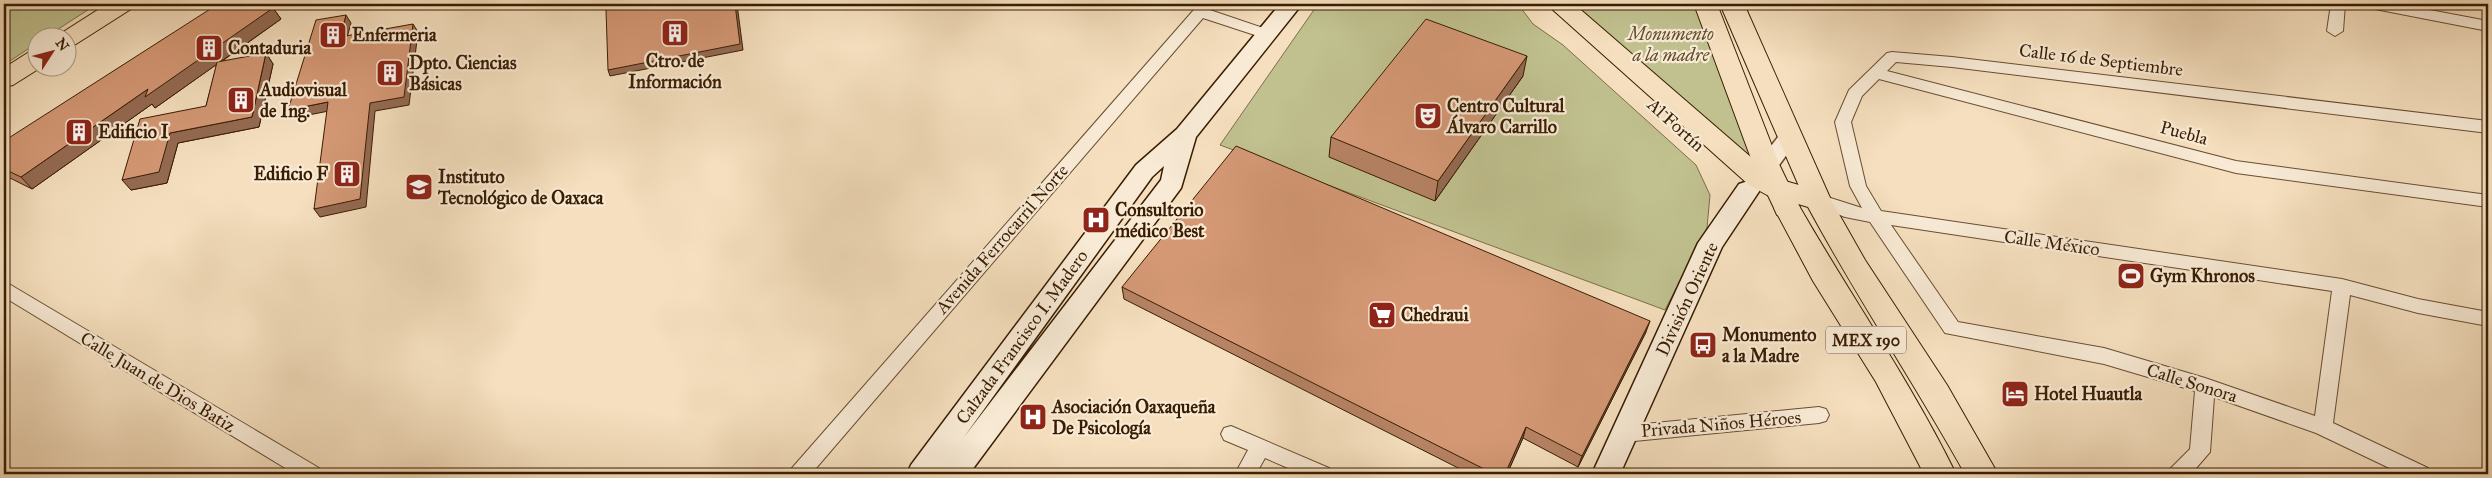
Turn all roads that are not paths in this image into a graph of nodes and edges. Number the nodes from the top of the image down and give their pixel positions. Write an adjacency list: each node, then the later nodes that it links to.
1 (124, 4): 12 (main road)
2 (1291, 4): 13 (main road, Calzada Francisco I. Madero)
3 (1541, 4): 20 (main road, Al Fortín / MEX 190)
4 (1560, 4): 20 (main road, Al Fortín / MEX 190)
5 (1705, 4): 20 (main road, MEX 190)
6 (1732, 4): 19 (main road, MEX 190)
7 (2338, 4): 11 (street)
8 (2375, 4): 10 (street)
9 (1203, 8): 13 (street); 35 (street, Avenida Ferrocarril Norte)
10 (2488, 26)
11 (2335, 31)
12 (78, 33)
13 (1267, 34): 18 (main road, Calzada Francisco I. Madero)
14 (28, 64): 16 (main road)
15 (1876, 73): 17 (street, Calle 16 de Septiembre); 21 (street, Puebla); 23 (street, Calle 16 de Septiembre)
16 (4, 79)
17 (2488, 127)
18 (1185, 134): 36 (main road, Calzada Francisco I. Madero); 37 (main road, Calzada Francisco I. Madero)
19 (1789, 137): 20 (street, División Oriente); 22 (main road, MEX 190)
20 (1767, 186): 22 (main road, Al Fortín / MEX 190); 32 (main road, División Oriente); 41 (main road, MEX 190)
21 (2488, 202)
22 (1832, 210): 23 (street, Calle México); 42 (main road, MEX 190)
23 (1876, 217): 24 (street, Calle México); 27 (street, Calle 16 de Septiembre)
24 (2342, 286): 26 (street, Calle México); 30 (street)
25 (4, 288): 34 (street, Calle Juan de Dios Batiz)
26 (2488, 319)
27 (1952, 328): 28 (street, Calle Sonora)
28 (2205, 386): 30 (street, Calle Sonora); 43 (street)
29 (1819, 415): 32 (street, Privada Niños Héroes)
30 (2323, 427): 44 (street, Calle Sonora)
31 (1232, 434): 33 (street)
32 (1624, 434): 40 (main road, División Oriente)
33 (1261, 448): 38 (street); 39 (street)
34 (312, 474)
35 (799, 474)
36 (922, 474)
37 (953, 474)
38 (1245, 474)
39 (1322, 474)
40 (1606, 474)
41 (1940, 474)
42 (1982, 474)
43 (2178, 474)
44 (2421, 474)

